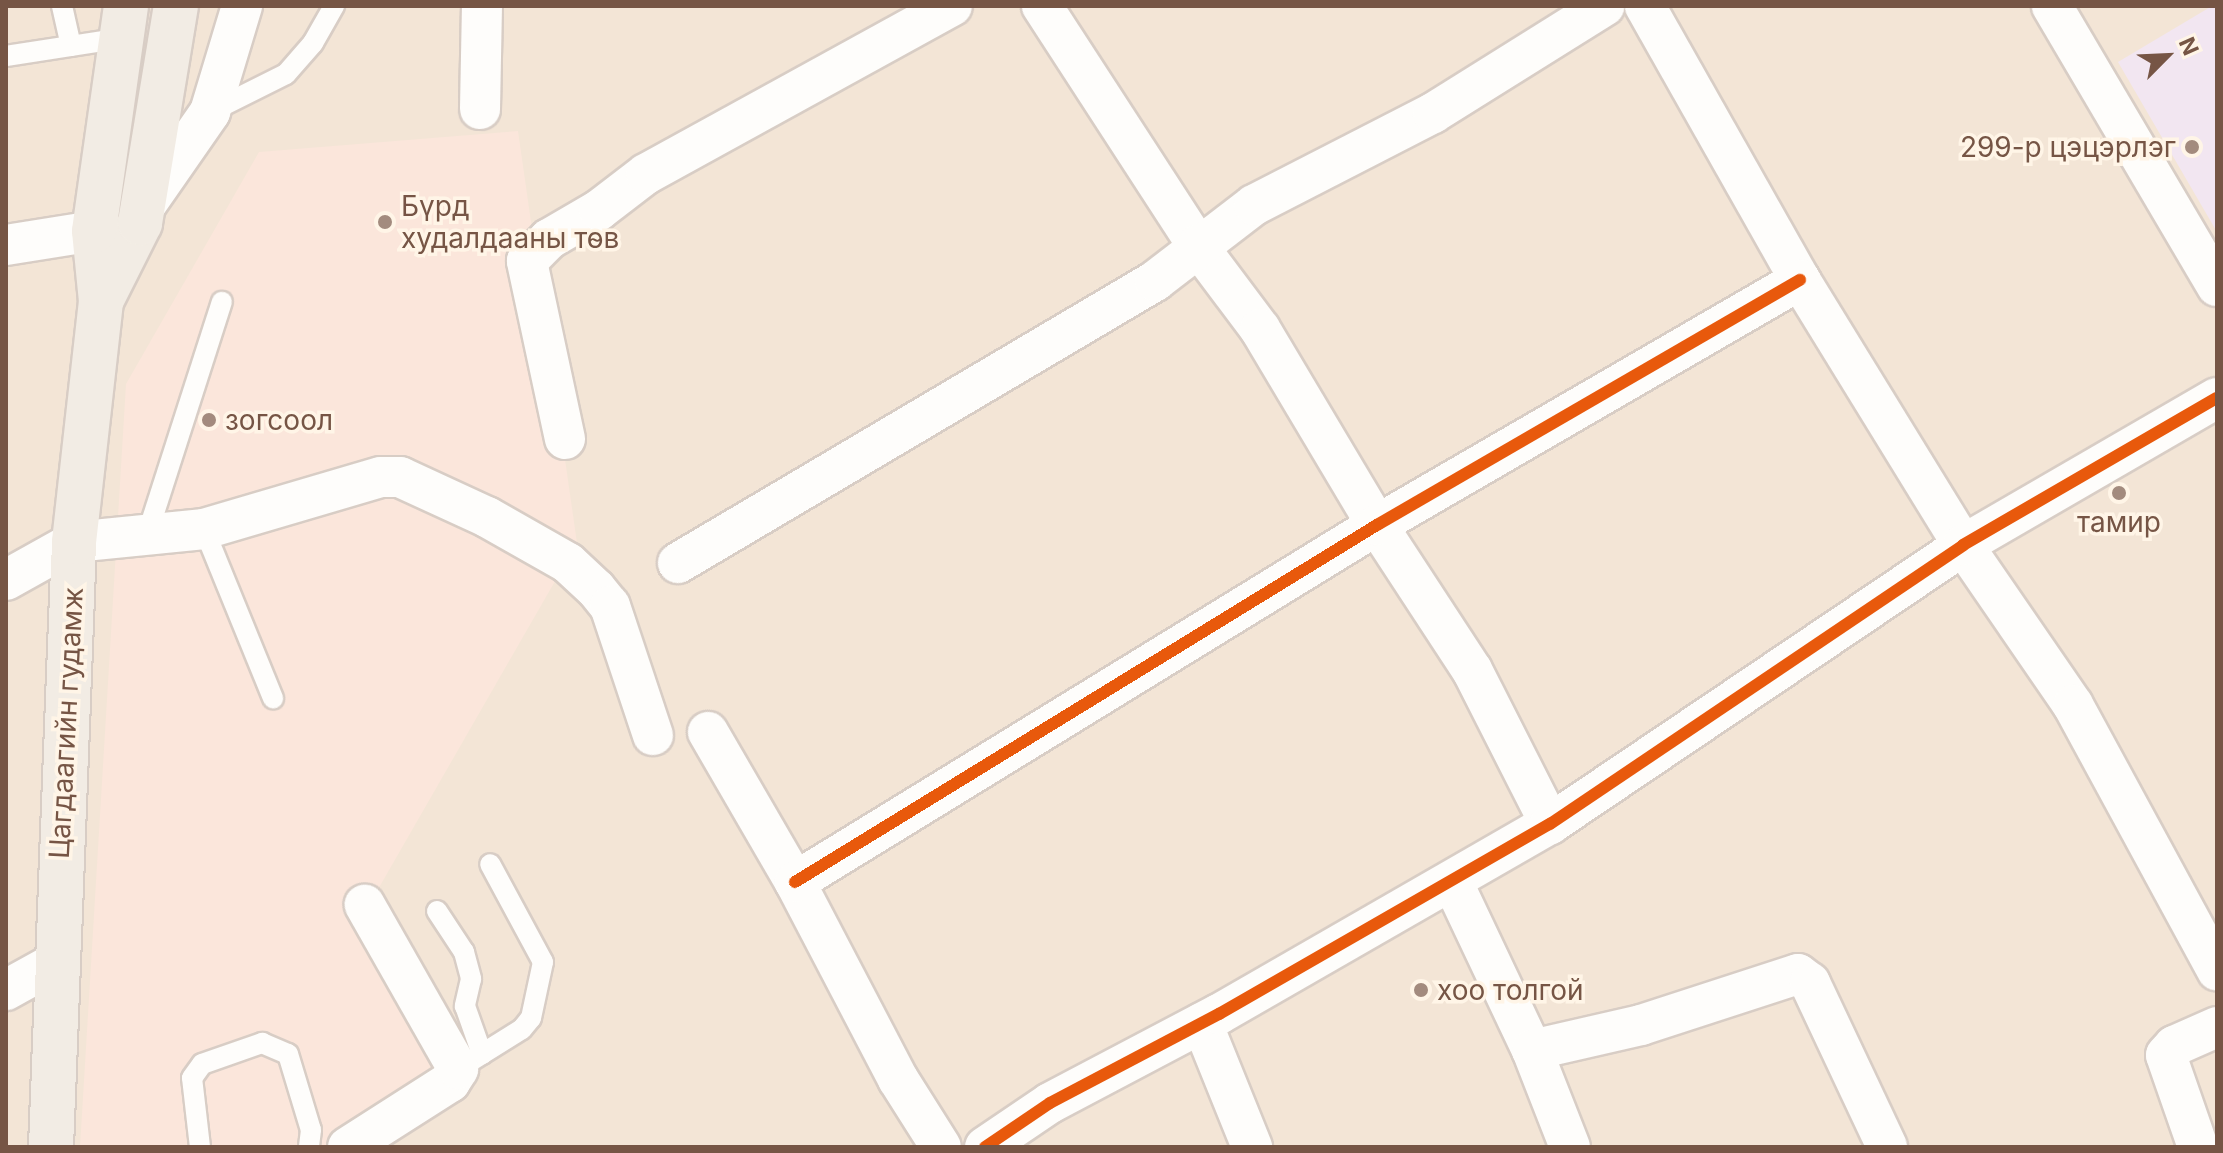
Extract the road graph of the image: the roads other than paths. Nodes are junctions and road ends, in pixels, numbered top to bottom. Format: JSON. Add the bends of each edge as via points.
{"nodes":[{"id":1,"x":62,"y":6,"type":"edge"},
{"id":2,"x":176,"y":6,"type":"edge"},
{"id":3,"x":242,"y":6,"type":"edge"},
{"id":4,"x":334,"y":6,"type":"edge"},
{"id":5,"x":482,"y":6,"type":"edge"},
{"id":6,"x":1042,"y":6,"type":"edge"},
{"id":7,"x":1604,"y":6,"type":"edge"},
{"id":8,"x":1645,"y":6,"type":"edge"},
{"id":9,"x":2052,"y":6,"type":"edge"},
{"id":10,"x":948,"y":7,"type":"edge"},
{"id":11,"x":124,"y":22,"type":"edge"},
{"id":12,"x":71,"y":46,"type":"junction"},
{"id":13,"x":6,"y":56,"type":"edge"},
{"id":14,"x":480,"y":109,"type":"dead end"},
{"id":15,"x":210,"y":112,"type":"junction"},
{"id":16,"x":142,"y":210,"type":"junction"},
{"id":17,"x":94,"y":231,"type":"junction"},
{"id":18,"x":6,"y":245,"type":"edge"},
{"id":19,"x":1197,"y":245,"type":"junction"},
{"id":20,"x":1800,"y":280,"type":"junction"},
{"id":21,"x":2217,"y":286,"type":"edge"},
{"id":22,"x":101,"y":301,"type":"junction"},
{"id":23,"x":222,"y":302,"type":"dead end"},
{"id":24,"x":2217,"y":398,"type":"edge"},
{"id":25,"x":565,"y":439,"type":"dead end"},
{"id":26,"x":1377,"y":525,"type":"junction"},
{"id":27,"x":204,"y":529,"type":"junction"},
{"id":28,"x":147,"y":535,"type":"junction"},
{"id":29,"x":74,"y":542,"type":"junction"},
{"id":30,"x":1963,"y":545,"type":"junction"},
{"id":31,"x":678,"y":563,"type":"dead end"},
{"id":32,"x":6,"y":580,"type":"edge"},
{"id":33,"x":273,"y":698,"type":"dead end"},
{"id":34,"x":708,"y":732,"type":"dead end"},
{"id":35,"x":653,"y":735,"type":"dead end"},
{"id":36,"x":1550,"y":824,"type":"junction"},
{"id":37,"x":490,"y":864,"type":"dead end"},
{"id":38,"x":1452,"y":881,"type":"junction"},
{"id":39,"x":795,"y":882,"type":"junction"},
{"id":40,"x":365,"y":905,"type":"dead end"},
{"id":41,"x":437,"y":911,"type":"dead end"},
{"id":42,"x":55,"y":963,"type":"junction"},
{"id":43,"x":2217,"y":970,"type":"edge"},
{"id":44,"x":6,"y":990,"type":"edge"},
{"id":45,"x":1202,"y":1023,"type":"junction"},
{"id":46,"x":2217,"y":1027,"type":"edge"},
{"id":47,"x":1532,"y":1050,"type":"junction"},
{"id":48,"x":470,"y":1061,"type":"junction"},
{"id":49,"x":51,"y":1147,"type":"edge"},
{"id":50,"x":200,"y":1147,"type":"edge"},
{"id":51,"x":309,"y":1147,"type":"edge"},
{"id":52,"x":348,"y":1147,"type":"edge"},
{"id":53,"x":941,"y":1147,"type":"edge"},
{"id":54,"x":985,"y":1147,"type":"edge"},
{"id":55,"x":1252,"y":1147,"type":"edge"},
{"id":56,"x":1570,"y":1147,"type":"edge"},
{"id":57,"x":1887,"y":1147,"type":"edge"},
{"id":58,"x":2198,"y":1147,"type":"edge"}],
"edges":[{"from":1,"to":12,"type":"lane"},
{"from":2,"to":16,"type":"main road","name":"Цагдаагийн гудамж"},
{"from":3,"to":15,"type":"street"},
{"from":4,"to":15,"type":"lane","via":[[313,43],[286,74]]},
{"from":5,"to":14,"type":"street"},
{"from":6,"to":19,"type":"street"},
{"from":7,"to":19,"type":"street","via":[[1433,113],[1279,191]]},
{"from":8,"to":20,"type":"street"},
{"from":9,"to":21,"type":"street"},
{"from":10,"to":25,"type":"street","via":[[646,174],[549,239],[527,261]]},
{"from":11,"to":12,"type":"lane"},
{"from":11,"to":17,"type":"main road","name":"Цагдаагийн гудамж"},
{"from":12,"to":13,"type":"lane"},
{"from":15,"to":16,"type":"street"},
{"from":16,"to":22,"type":"main road","name":"Цагдаагийн гудамж"},
{"from":17,"to":18,"type":"street"},
{"from":17,"to":22,"type":"main road","name":"Цагдаагийн гудамж"},
{"from":19,"to":26,"type":"street","via":[[1260,329]]},
{"from":19,"to":31,"type":"street","via":[[1155,281]]},
{"from":20,"to":26,"type":"street"},
{"from":20,"to":30,"type":"street"},
{"from":22,"to":29,"type":"main road","name":"Цагдаагийн гудамж"},
{"from":23,"to":28,"type":"lane"},
{"from":24,"to":30,"type":"street"},
{"from":26,"to":36,"type":"street","via":[[1472,670]]},
{"from":26,"to":39,"type":"street"},
{"from":27,"to":28,"type":"street"},
{"from":27,"to":33,"type":"lane"},
{"from":27,"to":35,"type":"street","via":[[381,477],[400,477],[439,494],[568,563],[596,589],[610,606]]},
{"from":28,"to":29,"type":"street"},
{"from":29,"to":32,"type":"street"},
{"from":29,"to":42,"type":"main road","name":"Цагдаагийн гудамж"},
{"from":30,"to":36,"type":"street"},
{"from":30,"to":43,"type":"street","via":[[2073,705]]},
{"from":34,"to":39,"type":"street"},
{"from":36,"to":38,"type":"street"},
{"from":37,"to":48,"type":"lane","via":[[543,962],[531,1018]]},
{"from":38,"to":45,"type":"street"},
{"from":38,"to":47,"type":"street"},
{"from":39,"to":53,"type":"street","via":[[898,1079]]},
{"from":40,"to":48,"type":"street"},
{"from":41,"to":48,"type":"lane","via":[[464,952],[471,979],[465,1006]]},
{"from":42,"to":44,"type":"street"},
{"from":42,"to":49,"type":"main road","name":"Цагдаагийн гудамж"},
{"from":45,"to":54,"type":"street","via":[[1050,1103]]},
{"from":45,"to":55,"type":"street"},
{"from":46,"to":58,"type":"street","via":[[2174,1046],[2166,1055]]},
{"from":47,"to":56,"type":"street"},
{"from":47,"to":57,"type":"street","via":[[1641,1025],[1798,974],[1810,983]]},
{"from":48,"to":52,"type":"street","via":[[450,1082]]},
{"from":50,"to":51,"type":"lane","via":[[192,1078],[202,1064],[262,1043],[288,1054],[311,1130]]}]}
